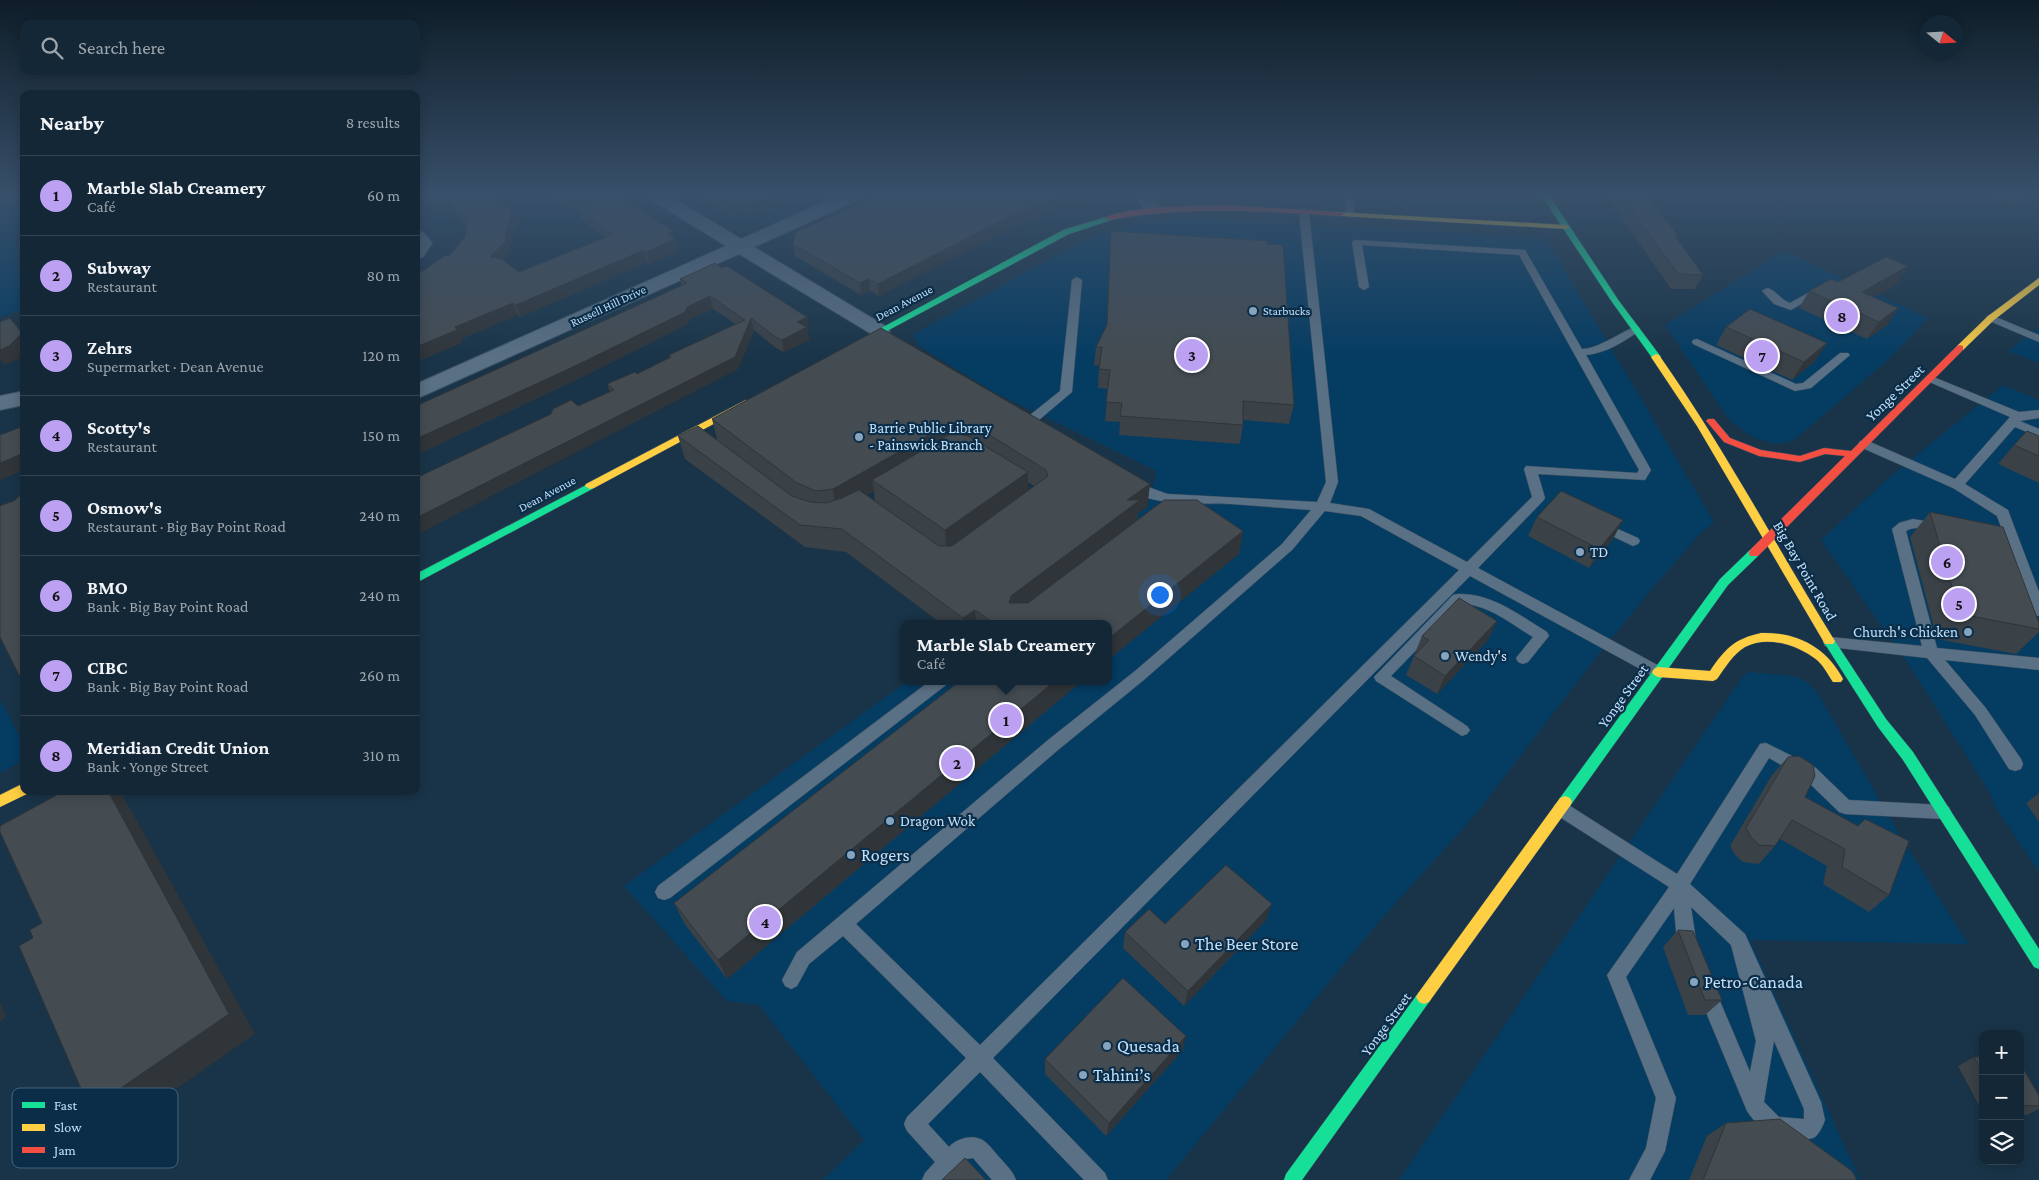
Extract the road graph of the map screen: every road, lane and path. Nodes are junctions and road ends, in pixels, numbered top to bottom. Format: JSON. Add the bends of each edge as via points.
{"nodes":[{"id":1,"x":731,"y":250,"type":"edge"},
{"id":2,"x":747,"y":250,"type":"edge"},
{"id":3,"x":1032,"y":250,"type":"edge"},
{"id":4,"x":1308,"y":250,"type":"edge"},
{"id":5,"x":1357,"y":250,"type":"edge"},
{"id":6,"x":1490,"y":250,"type":"edge"},
{"id":7,"x":1582,"y":250,"type":"edge"},
{"id":8,"x":1078,"y":280,"type":"dead end"},
{"id":9,"x":2039,"y":281,"type":"edge"},
{"id":10,"x":1828,"y":285,"type":"edge"},
{"id":11,"x":1364,"y":287,"type":"dead end"},
{"id":12,"x":1767,"y":291,"type":"dead end"},
{"id":13,"x":1991,"y":318,"type":"junction"},
{"id":14,"x":1635,"y":328,"type":"junction"},
{"id":15,"x":880,"y":331,"type":"junction"},
{"id":16,"x":2039,"y":339,"type":"edge"},
{"id":17,"x":897,"y":342,"type":"edge"},
{"id":18,"x":1697,"y":342,"type":"dead end"},
{"id":19,"x":1578,"y":352,"type":"junction"},
{"id":20,"x":837,"y":354,"type":"edge"},
{"id":21,"x":1844,"y":355,"type":"dead end"},
{"id":22,"x":1931,"y":379,"type":"junction"},
{"id":23,"x":420,"y":390,"type":"edge"},
{"id":24,"x":1681,"y":392,"type":"junction"},
{"id":25,"x":20,"y":399,"type":"edge"},
{"id":26,"x":752,"y":400,"type":"edge"},
{"id":27,"x":0,"y":403,"type":"edge"},
{"id":28,"x":2038,"y":414,"type":"edge"},
{"id":29,"x":2016,"y":419,"type":"junction"},
{"id":30,"x":1029,"y":422,"type":"edge"},
{"id":31,"x":693,"y":431,"type":"junction"},
{"id":32,"x":2039,"y":433,"type":"edge"},
{"id":33,"x":704,"y":440,"type":"edge"},
{"id":34,"x":1864,"y":444,"type":"junction"},
{"id":35,"x":1853,"y":454,"type":"junction"},
{"id":36,"x":1121,"y":479,"type":"edge"},
{"id":37,"x":1957,"y":485,"type":"junction"},
{"id":38,"x":1322,"y":506,"type":"junction"},
{"id":39,"x":1592,"y":521,"type":"edge"},
{"id":40,"x":1948,"y":528,"type":"edge"},
{"id":41,"x":1976,"y":534,"type":"edge"},
{"id":42,"x":1769,"y":538,"type":"junction"},
{"id":43,"x":1633,"y":542,"type":"dead end"},
{"id":44,"x":2014,"y":542,"type":"junction"},
{"id":45,"x":1467,"y":569,"type":"junction"},
{"id":46,"x":420,"y":577,"type":"edge"},
{"id":47,"x":2039,"y":611,"type":"edge"},
{"id":48,"x":1830,"y":642,"type":"junction"},
{"id":49,"x":1931,"y":653,"type":"junction"},
{"id":50,"x":1523,"y":658,"type":"dead end"},
{"id":51,"x":2039,"y":664,"type":"edge"},
{"id":52,"x":1658,"y":672,"type":"junction"},
{"id":53,"x":936,"y":685,"type":"edge"},
{"id":54,"x":1882,"y":723,"type":"junction"},
{"id":55,"x":1462,"y":730,"type":"dead end"},
{"id":56,"x":2015,"y":764,"type":"dead end"},
{"id":57,"x":20,"y":791,"type":"edge"},
{"id":58,"x":0,"y":801,"type":"edge"},
{"id":59,"x":1561,"y":809,"type":"junction"},
{"id":60,"x":1944,"y":812,"type":"junction"},
{"id":61,"x":1680,"y":885,"type":"junction"},
{"id":62,"x":664,"y":892,"type":"dead end"},
{"id":63,"x":843,"y":924,"type":"junction"},
{"id":64,"x":1739,"y":940,"type":"junction"},
{"id":65,"x":1693,"y":959,"type":"edge"},
{"id":66,"x":2039,"y":962,"type":"edge"},
{"id":67,"x":1700,"y":977,"type":"edge"},
{"id":68,"x":791,"y":980,"type":"dead end"},
{"id":69,"x":981,"y":1059,"type":"junction"},
{"id":70,"x":1754,"y":1104,"type":"junction"},
{"id":71,"x":948,"y":1162,"type":"junction"},
{"id":72,"x":932,"y":1180,"type":"edge"},
{"id":73,"x":1006,"y":1180,"type":"edge"},
{"id":74,"x":1098,"y":1180,"type":"edge"},
{"id":75,"x":1292,"y":1180,"type":"edge"},
{"id":76,"x":1640,"y":1180,"type":"edge"}],
"edges":[{"from":1,"to":23,"type":"street","name":"Russell Hill Drive"},
{"from":2,"to":15,"type":"street"},
{"from":3,"to":15,"type":"main road","name":"Dean Avenue"},
{"from":4,"to":38,"type":"lane","via":[[1332,482]]},
{"from":5,"to":11,"type":"lane"},
{"from":6,"to":19,"type":"lane","via":[[1522,252]]},
{"from":7,"to":14,"type":"main road","name":"Big Bay Point Road"},
{"from":8,"to":30,"type":"lane","via":[[1066,392]]},
{"from":9,"to":13,"type":"main road","name":"Yonge Street"},
{"from":10,"to":12,"type":"lane","via":[[1791,307],[1778,302]]},
{"from":13,"to":16,"type":"lane"},
{"from":13,"to":22,"type":"main road","name":"Yonge Street"},
{"from":14,"to":19,"type":"lane","via":[[1602,350]]},
{"from":14,"to":24,"type":"main road","name":"Big Bay Point Road"},
{"from":15,"to":17,"type":"lane"},
{"from":15,"to":20,"type":"main road","name":"Dean Avenue"},
{"from":18,"to":21,"type":"lane","via":[[1795,388],[1807,386]]},
{"from":19,"to":45,"type":"lane","via":[[1645,470],[1641,477],[1530,469],[1545,499]]},
{"from":22,"to":29,"type":"lane"},
{"from":22,"to":34,"type":"main road","name":"Yonge Street"},
{"from":24,"to":35,"type":"main road","via":[[1703,408],[1718,431],[1737,446],[1800,459],[1824,451]]},
{"from":24,"to":42,"type":"main road","name":"Big Bay Point Road"},
{"from":25,"to":27,"type":"street"},
{"from":26,"to":31,"type":"main road","name":"Dean Avenue"},
{"from":28,"to":29,"type":"lane"},
{"from":29,"to":32,"type":"lane"},
{"from":29,"to":37,"type":"lane"},
{"from":31,"to":33,"type":"lane"},
{"from":31,"to":46,"type":"main road","name":"Dean Avenue"},
{"from":34,"to":35,"type":"main road","name":"Yonge Street"},
{"from":34,"to":37,"type":"lane"},
{"from":35,"to":42,"type":"main road","name":"Yonge Street"},
{"from":36,"to":38,"type":"lane","via":[[1167,505],[1203,499]]},
{"from":37,"to":44,"type":"lane","via":[[2003,513]]},
{"from":38,"to":45,"type":"lane","via":[[1364,512]]},
{"from":38,"to":63,"type":"lane","via":[[1286,547],[1159,658]]},
{"from":39,"to":43,"type":"lane"},
{"from":40,"to":49,"type":"lane","via":[[1906,523],[1899,529]]},
{"from":41,"to":44,"type":"lane"},
{"from":42,"to":48,"type":"main road","name":"Big Bay Point Road"},
{"from":42,"to":52,"type":"main road","name":"Yonge Street","via":[[1724,582]]},
{"from":44,"to":47,"type":"lane"},
{"from":45,"to":52,"type":"lane"},
{"from":45,"to":69,"type":"lane"},
{"from":48,"to":49,"type":"lane"},
{"from":48,"to":54,"type":"main road","name":"Big Bay Point Road"},
{"from":49,"to":51,"type":"lane"},
{"from":49,"to":56,"type":"lane","via":[[1980,711]]},
{"from":50,"to":55,"type":"lane","via":[[1542,636],[1481,600],[1458,599],[1381,677]]},
{"from":52,"to":54,"type":"main road","via":[[1713,676],[1741,644],[1760,637],[1773,638],[1815,653],[1847,692]]},
{"from":52,"to":59,"type":"main road","name":"Yonge Street"},
{"from":53,"to":62,"type":"lane"},
{"from":54,"to":60,"type":"main road","name":"Big Bay Point Road"},
{"from":57,"to":58,"type":"main road"},
{"from":59,"to":61,"type":"lane"},
{"from":59,"to":75,"type":"main road","name":"Yonge Street"},
{"from":60,"to":61,"type":"lane","via":[[1845,807],[1810,773],[1766,749]]},
{"from":60,"to":66,"type":"main road","name":"Big Bay Point Road"},
{"from":61,"to":64,"type":"lane"},
{"from":61,"to":65,"type":"lane","via":[[1686,942]]},
{"from":61,"to":76,"type":"lane","via":[[1616,975],[1666,1098],[1655,1151]]},
{"from":63,"to":68,"type":"lane","via":[[803,958]]},
{"from":63,"to":69,"type":"lane"},
{"from":64,"to":70,"type":"lane","via":[[1765,1041]]},
{"from":64,"to":70,"type":"lane","via":[[1814,1109],[1815,1120],[1809,1128],[1778,1129],[1761,1116]]},
{"from":67,"to":70,"type":"lane"},
{"from":69,"to":71,"type":"lane","via":[[914,1124]]},
{"from":69,"to":74,"type":"lane"},
{"from":71,"to":72,"type":"lane"},
{"from":71,"to":73,"type":"lane","via":[[961,1149],[977,1148]]}]}
